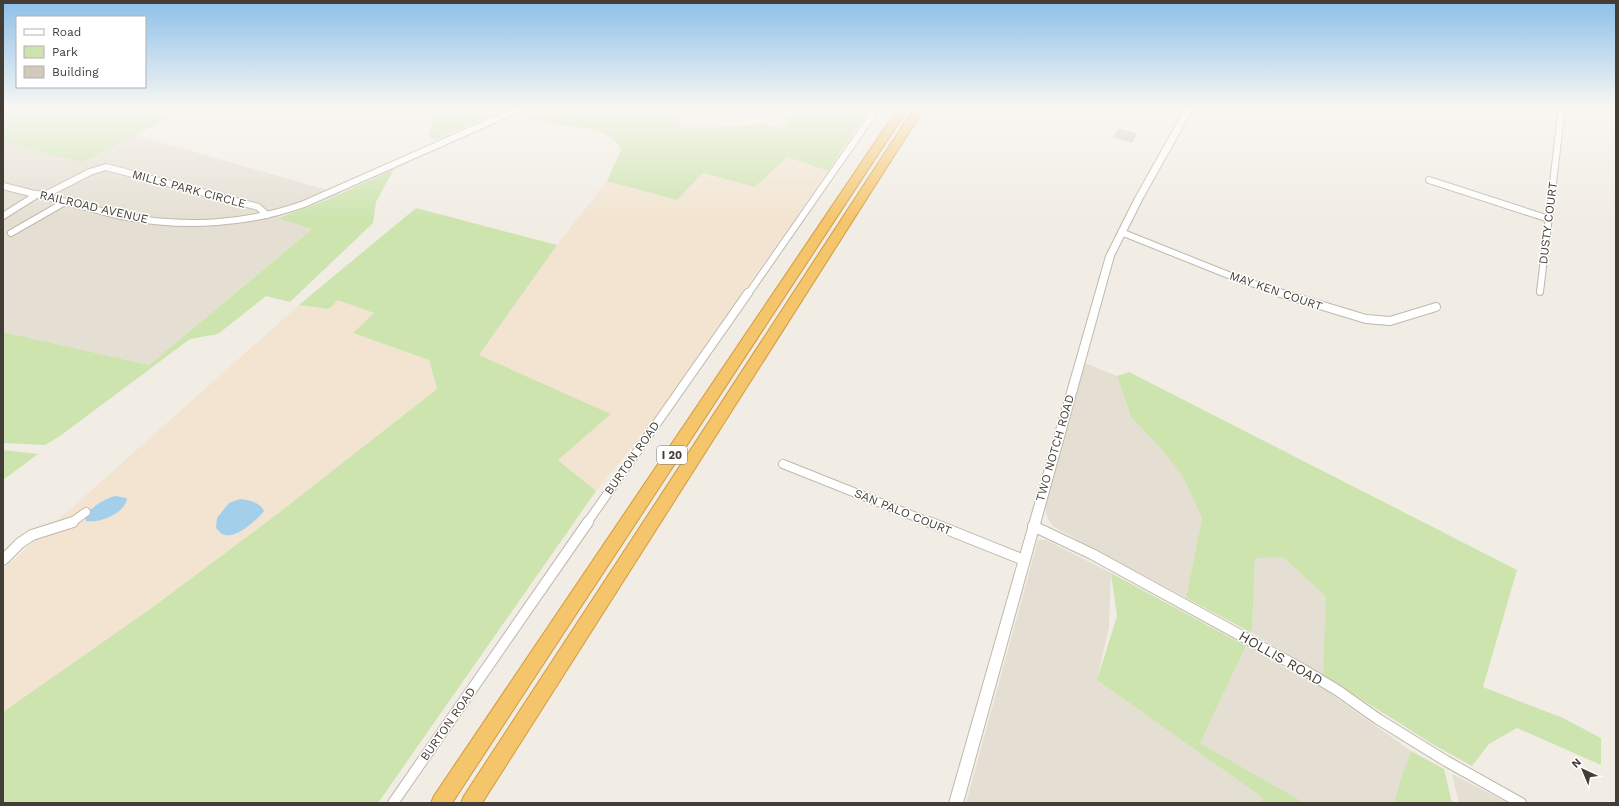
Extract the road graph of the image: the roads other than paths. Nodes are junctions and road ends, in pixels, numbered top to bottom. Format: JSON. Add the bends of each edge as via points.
{"nodes":[{"id":1,"x":438,"y":145,"type":"edge"},
{"id":2,"x":846,"y":145,"type":"edge"},
{"id":3,"x":879,"y":145,"type":"edge"},
{"id":4,"x":896,"y":145,"type":"edge"},
{"id":5,"x":1169,"y":145,"type":"edge"},
{"id":6,"x":1558,"y":145,"type":"edge"},
{"id":7,"x":1429,"y":180,"type":"dead end"},
{"id":8,"x":3,"y":186,"type":"edge"},
{"id":9,"x":40,"y":195,"type":"junction"},
{"id":10,"x":65,"y":202,"type":"junction"},
{"id":11,"x":267,"y":215,"type":"junction"},
{"id":12,"x":3,"y":216,"type":"edge"},
{"id":13,"x":1549,"y":219,"type":"junction"},
{"id":14,"x":1121,"y":232,"type":"junction"},
{"id":15,"x":11,"y":233,"type":"dead end"},
{"id":16,"x":1540,"y":292,"type":"dead end"},
{"id":17,"x":1436,"y":307,"type":"dead end"},
{"id":18,"x":783,"y":464,"type":"dead end"},
{"id":19,"x":86,"y":512,"type":"dead end"},
{"id":20,"x":1033,"y":526,"type":"junction"},
{"id":21,"x":3,"y":560,"type":"edge"},
{"id":22,"x":1024,"y":560,"type":"junction"},
{"id":23,"x":393,"y":803,"type":"edge"},
{"id":24,"x":441,"y":803,"type":"edge"},
{"id":25,"x":471,"y":803,"type":"edge"},
{"id":26,"x":956,"y":803,"type":"edge"},
{"id":27,"x":1521,"y":803,"type":"edge"}],
"edges":[{"from":1,"to":11,"type":"street","name":"RAILROAD AVENUE","via":[[304,204]]},
{"from":2,"to":23,"type":"street","name":"BURTON ROAD"},
{"from":3,"to":24,"type":"highway","number":"I 20"},
{"from":4,"to":25,"type":"highway","number":"I 20"},
{"from":5,"to":14,"type":"street","name":"TWO NOTCH ROAD"},
{"from":6,"to":13,"type":"street","name":"DUSTY COURT"},
{"from":7,"to":13,"type":"street"},
{"from":8,"to":9,"type":"street","name":"RAILROAD AVENUE"},
{"from":9,"to":10,"type":"street","name":"RAILROAD AVENUE"},
{"from":9,"to":11,"type":"street","name":"MILLS PARK CIRCLE","via":[[106,167],[258,207]]},
{"from":9,"to":12,"type":"street","name":"MILLS PARK CIRCLE"},
{"from":10,"to":11,"type":"street","name":"RAILROAD AVENUE","via":[[126,217],[162,222],[249,219]]},
{"from":10,"to":15,"type":"street"},
{"from":13,"to":16,"type":"street","name":"DUSTY COURT"},
{"from":14,"to":17,"type":"street","name":"MAY KEN COURT","via":[[1231,276],[1366,319],[1390,321]]},
{"from":14,"to":20,"type":"street","name":"TWO NOTCH ROAD","via":[[1101,284]]},
{"from":18,"to":22,"type":"street","name":"SAN PALO COURT"},
{"from":19,"to":21,"type":"street","via":[[69,524],[32,535]]},
{"from":20,"to":22,"type":"street","name":"TWO NOTCH ROAD"},
{"from":20,"to":27,"type":"street","name":"HOLLIS ROAD","via":[[1092,554],[1302,669],[1446,761]]},
{"from":22,"to":26,"type":"street","name":"TWO NOTCH ROAD"}]}
